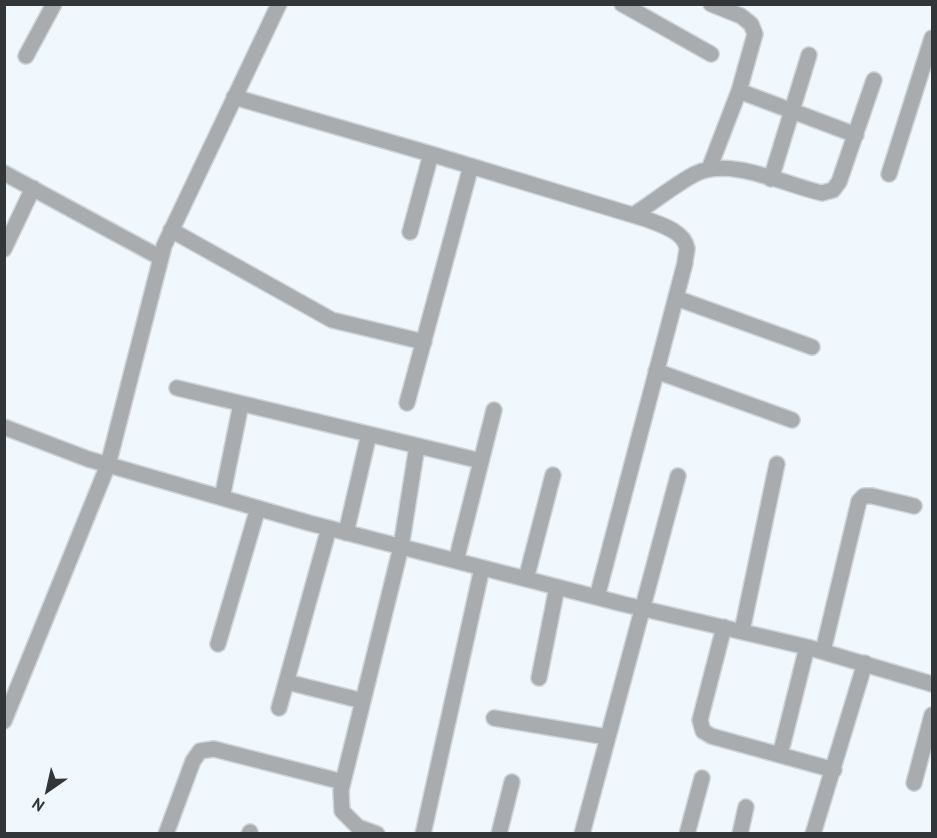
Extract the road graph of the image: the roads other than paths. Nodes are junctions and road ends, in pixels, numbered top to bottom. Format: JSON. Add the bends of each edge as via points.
{"nodes":[{"id":1,"x":54,"y":4,"type":"edge"},
{"id":2,"x":279,"y":4,"type":"edge"},
{"id":3,"x":622,"y":4,"type":"edge"},
{"id":4,"x":711,"y":4,"type":"edge"},
{"id":5,"x":933,"y":38,"type":"edge"},
{"id":6,"x":711,"y":54,"type":"dead end"},
{"id":7,"x":26,"y":56,"type":"dead end"},
{"id":8,"x":809,"y":56,"type":"dead end"},
{"id":9,"x":874,"y":80,"type":"dead end"},
{"id":10,"x":739,"y":91,"type":"junction"},
{"id":11,"x":234,"y":97,"type":"junction"},
{"id":12,"x":792,"y":111,"type":"junction"},
{"id":13,"x":856,"y":135,"type":"junction"},
{"id":14,"x":431,"y":154,"type":"junction"},
{"id":15,"x":471,"y":166,"type":"junction"},
{"id":16,"x":709,"y":169,"type":"junction"},
{"id":17,"x":4,"y":172,"type":"edge"},
{"id":18,"x":889,"y":174,"type":"dead end"},
{"id":19,"x":771,"y":179,"type":"junction"},
{"id":20,"x":33,"y":188,"type":"junction"},
{"id":21,"x":633,"y":215,"type":"junction"},
{"id":22,"x":171,"y":230,"type":"junction"},
{"id":23,"x":410,"y":232,"type":"dead end"},
{"id":24,"x":4,"y":249,"type":"edge"},
{"id":25,"x":161,"y":258,"type":"junction"},
{"id":26,"x":675,"y":298,"type":"junction"},
{"id":27,"x":424,"y":342,"type":"junction"},
{"id":28,"x":812,"y":347,"type":"dead end"},
{"id":29,"x":656,"y":371,"type":"junction"},
{"id":30,"x":177,"y":388,"type":"dead end"},
{"id":31,"x":407,"y":403,"type":"dead end"},
{"id":32,"x":242,"y":404,"type":"junction"},
{"id":33,"x":494,"y":410,"type":"dead end"},
{"id":34,"x":792,"y":420,"type":"dead end"},
{"id":35,"x":4,"y":427,"type":"edge"},
{"id":36,"x":369,"y":434,"type":"junction"},
{"id":37,"x":417,"y":446,"type":"junction"},
{"id":38,"x":482,"y":461,"type":"junction"},
{"id":39,"x":777,"y":464,"type":"dead end"},
{"id":40,"x":108,"y":465,"type":"junction"},
{"id":41,"x":553,"y":475,"type":"dead end"},
{"id":42,"x":678,"y":476,"type":"dead end"},
{"id":43,"x":222,"y":498,"type":"junction"},
{"id":44,"x":914,"y":506,"type":"dead end"},
{"id":45,"x":258,"y":508,"type":"junction"},
{"id":46,"x":329,"y":528,"type":"junction"},
{"id":47,"x":346,"y":533,"type":"junction"},
{"id":48,"x":401,"y":547,"type":"junction"},
{"id":49,"x":456,"y":561,"type":"junction"},
{"id":50,"x":482,"y":568,"type":"junction"},
{"id":51,"x":526,"y":579,"type":"junction"},
{"id":52,"x":557,"y":587,"type":"junction"},
{"id":53,"x":597,"y":597,"type":"junction"},
{"id":54,"x":642,"y":607,"type":"junction"},
{"id":55,"x":724,"y":627,"type":"junction"},
{"id":56,"x":742,"y":631,"type":"junction"},
{"id":57,"x":218,"y":644,"type":"dead end"},
{"id":58,"x":807,"y":647,"type":"junction"},
{"id":59,"x":823,"y":651,"type":"junction"},
{"id":60,"x":865,"y":663,"type":"junction"},
{"id":61,"x":539,"y":678,"type":"dead end"},
{"id":62,"x":287,"y":682,"type":"junction"},
{"id":63,"x":933,"y":684,"type":"edge"},
{"id":64,"x":363,"y":701,"type":"junction"},
{"id":65,"x":279,"y":708,"type":"dead end"},
{"id":66,"x":933,"y":715,"type":"edge"},
{"id":67,"x":494,"y":718,"type":"dead end"},
{"id":68,"x":4,"y":721,"type":"edge"},
{"id":69,"x":608,"y":737,"type":"junction"},
{"id":70,"x":780,"y":755,"type":"junction"},
{"id":71,"x":834,"y":770,"type":"junction"},
{"id":72,"x":702,"y":778,"type":"dead end"},
{"id":73,"x":343,"y":782,"type":"junction"},
{"id":74,"x":512,"y":782,"type":"dead end"},
{"id":75,"x":914,"y":783,"type":"dead end"},
{"id":76,"x":746,"y":807,"type":"dead end"},
{"id":77,"x":166,"y":834,"type":"edge"},
{"id":78,"x":377,"y":834,"type":"edge"},
{"id":79,"x":423,"y":834,"type":"edge"},
{"id":80,"x":499,"y":834,"type":"edge"},
{"id":81,"x":582,"y":834,"type":"edge"},
{"id":82,"x":687,"y":834,"type":"edge"},
{"id":83,"x":740,"y":834,"type":"edge"},
{"id":84,"x":813,"y":834,"type":"edge"}],
"edges":[{"from":1,"to":7,"type":"street"},
{"from":2,"to":11,"type":"street"},
{"from":3,"to":6,"type":"street"},
{"from":4,"to":10,"type":"street","via":[[741,16],[755,34]]},
{"from":5,"to":18,"type":"street"},
{"from":8,"to":12,"type":"street"},
{"from":9,"to":13,"type":"street"},
{"from":10,"to":12,"type":"street"},
{"from":10,"to":16,"type":"street"},
{"from":11,"to":14,"type":"street"},
{"from":11,"to":22,"type":"street"},
{"from":12,"to":13,"type":"street"},
{"from":12,"to":19,"type":"street"},
{"from":13,"to":19,"type":"street","via":[[833,190],[822,193]]},
{"from":14,"to":15,"type":"street"},
{"from":14,"to":23,"type":"street"},
{"from":15,"to":21,"type":"street"},
{"from":15,"to":27,"type":"street"},
{"from":16,"to":19,"type":"street","via":[[733,167]]},
{"from":16,"to":21,"type":"street"},
{"from":17,"to":20,"type":"street"},
{"from":20,"to":24,"type":"street"},
{"from":20,"to":25,"type":"street"},
{"from":21,"to":26,"type":"street","via":[[665,226],[681,237],[687,247]]},
{"from":22,"to":25,"type":"street"},
{"from":22,"to":27,"type":"street","via":[[332,320]]},
{"from":25,"to":40,"type":"street"},
{"from":26,"to":28,"type":"street"},
{"from":26,"to":29,"type":"street"},
{"from":27,"to":31,"type":"street"},
{"from":29,"to":34,"type":"street"},
{"from":29,"to":53,"type":"street"},
{"from":30,"to":32,"type":"street"},
{"from":32,"to":36,"type":"street"},
{"from":32,"to":43,"type":"street"},
{"from":33,"to":38,"type":"street"},
{"from":35,"to":40,"type":"street"},
{"from":36,"to":37,"type":"street"},
{"from":36,"to":47,"type":"street"},
{"from":37,"to":38,"type":"street"},
{"from":37,"to":48,"type":"street"},
{"from":38,"to":49,"type":"street"},
{"from":39,"to":56,"type":"street"},
{"from":40,"to":43,"type":"street"},
{"from":40,"to":68,"type":"street"},
{"from":41,"to":51,"type":"street"},
{"from":42,"to":54,"type":"street"},
{"from":43,"to":45,"type":"street"},
{"from":44,"to":59,"type":"street","via":[[872,496],[859,501]]},
{"from":45,"to":46,"type":"street"},
{"from":45,"to":57,"type":"street"},
{"from":46,"to":47,"type":"street"},
{"from":46,"to":62,"type":"street"},
{"from":47,"to":48,"type":"street"},
{"from":48,"to":49,"type":"street"},
{"from":48,"to":64,"type":"street"},
{"from":49,"to":50,"type":"street"},
{"from":50,"to":51,"type":"street"},
{"from":50,"to":79,"type":"street"},
{"from":51,"to":52,"type":"street"},
{"from":52,"to":53,"type":"street"},
{"from":52,"to":61,"type":"street"},
{"from":53,"to":54,"type":"street"},
{"from":54,"to":55,"type":"street"},
{"from":54,"to":69,"type":"street"},
{"from":55,"to":56,"type":"street"},
{"from":55,"to":70,"type":"street","via":[[700,720],[703,731]]},
{"from":56,"to":58,"type":"street"},
{"from":58,"to":59,"type":"street"},
{"from":58,"to":70,"type":"street"},
{"from":59,"to":60,"type":"street"},
{"from":60,"to":63,"type":"street"},
{"from":60,"to":71,"type":"street"},
{"from":62,"to":64,"type":"street"},
{"from":62,"to":65,"type":"street"},
{"from":64,"to":73,"type":"street"},
{"from":66,"to":75,"type":"street"},
{"from":67,"to":69,"type":"street"},
{"from":69,"to":81,"type":"street"},
{"from":70,"to":71,"type":"street"},
{"from":71,"to":84,"type":"street"},
{"from":72,"to":82,"type":"street"},
{"from":73,"to":77,"type":"street","via":[[214,749],[200,751]]},
{"from":73,"to":78,"type":"street","via":[[342,811],[358,827]]},
{"from":74,"to":80,"type":"street"},
{"from":76,"to":83,"type":"street"}]}
